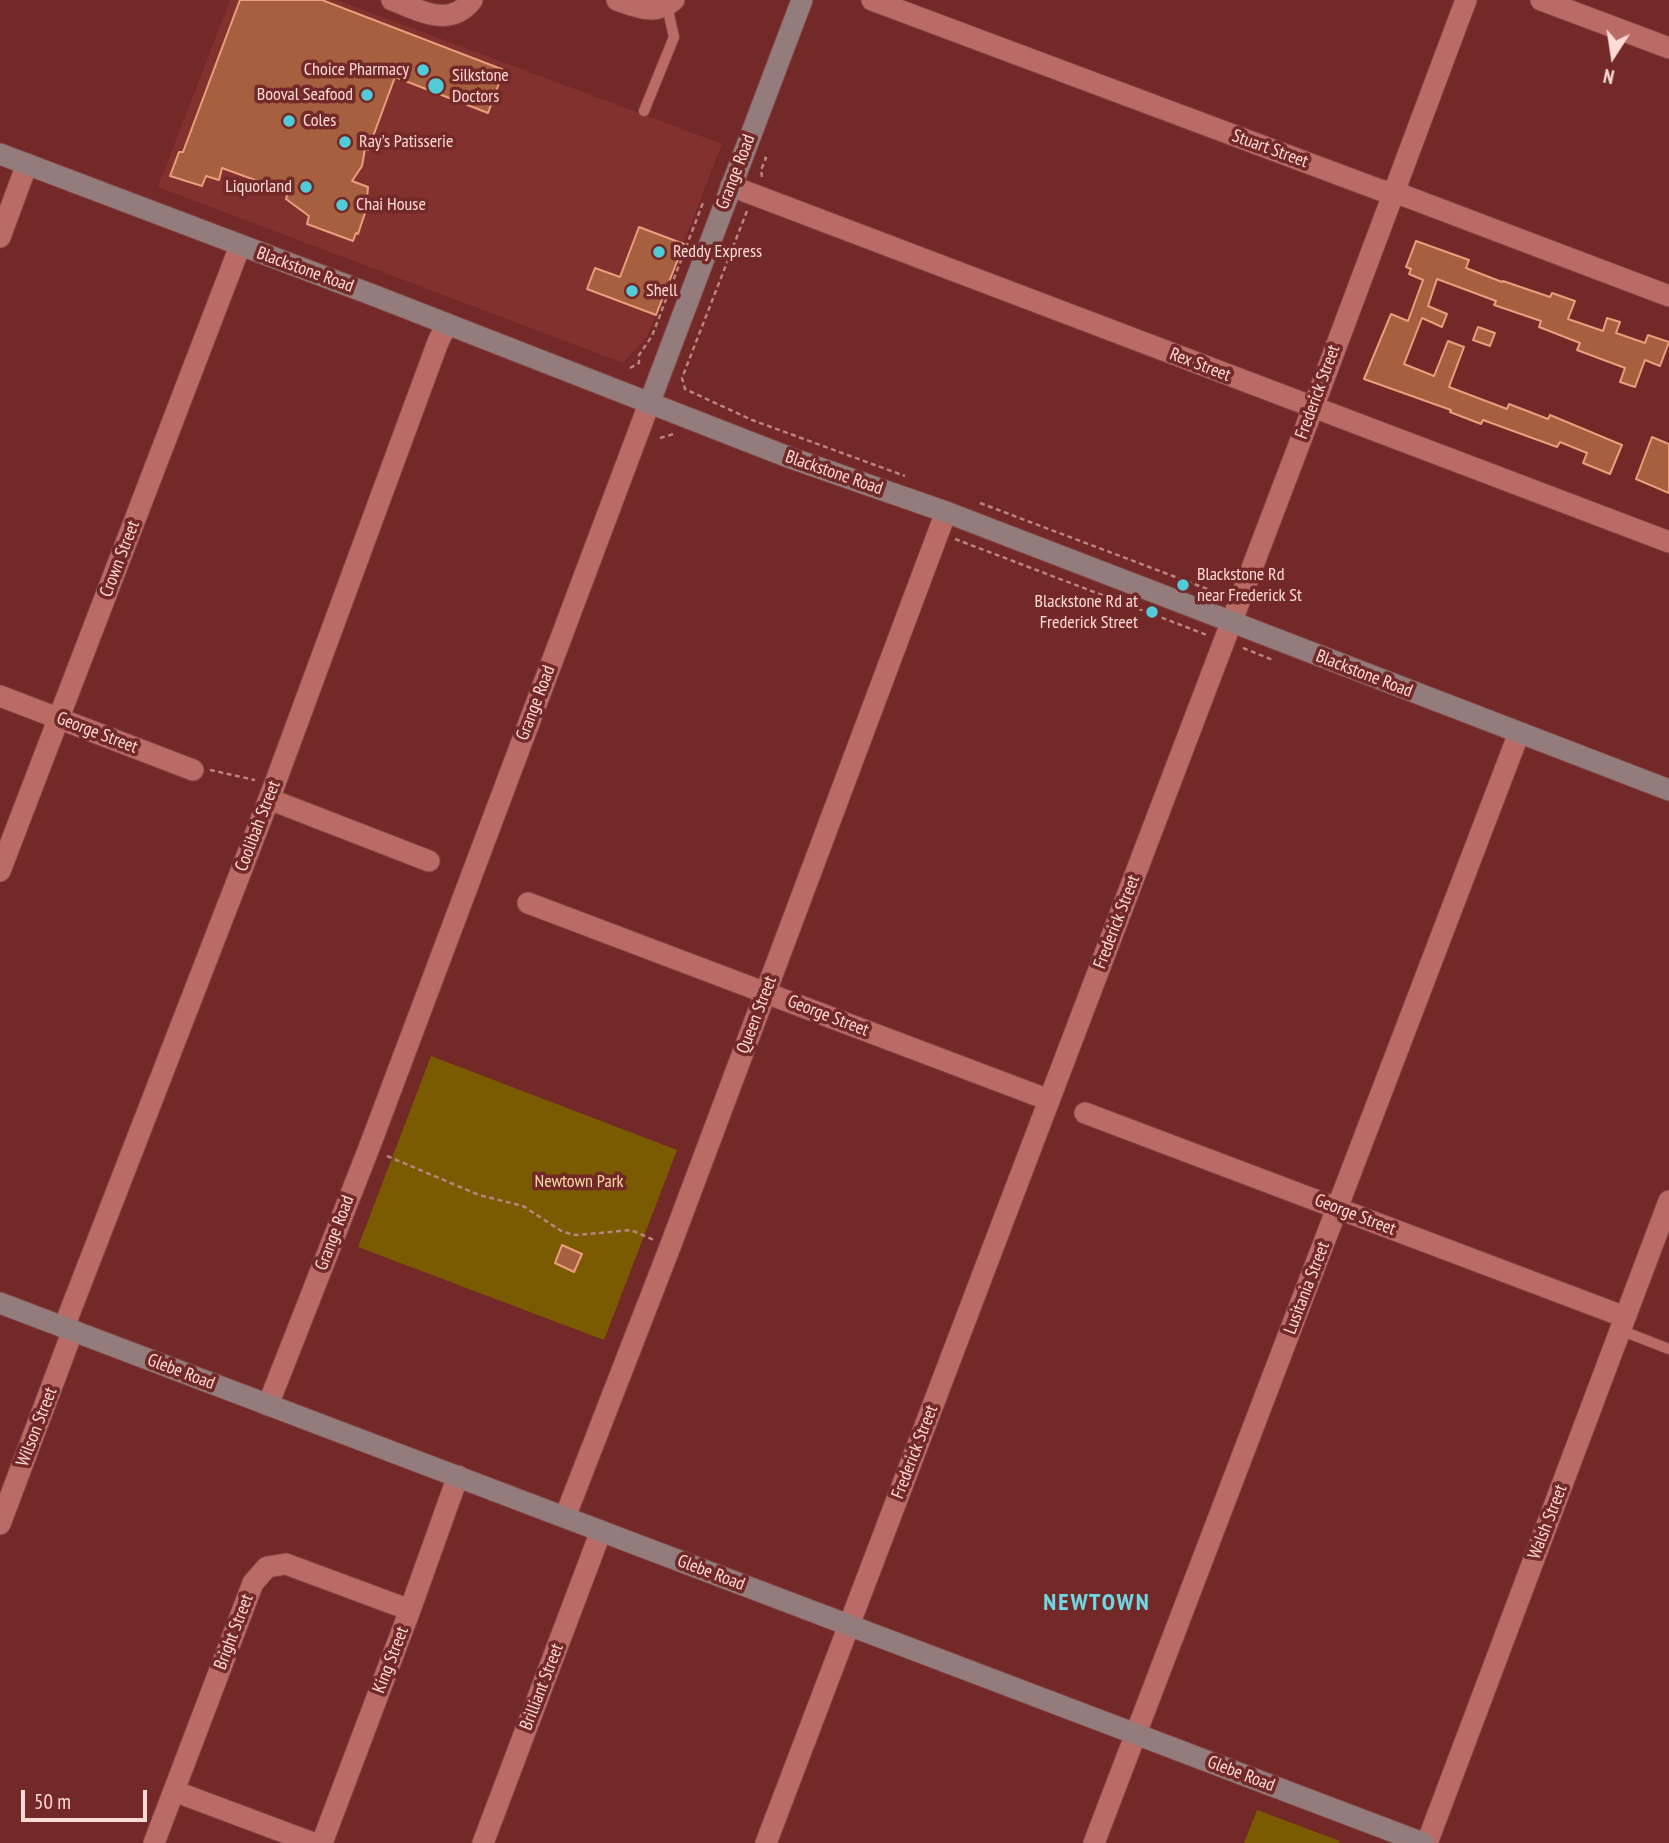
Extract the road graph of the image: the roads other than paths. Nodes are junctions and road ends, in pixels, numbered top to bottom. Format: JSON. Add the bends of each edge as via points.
{"nodes":[{"id":1,"x":392,"y":0,"type":"edge"},
{"id":2,"x":472,"y":0,"type":"edge"},
{"id":3,"x":617,"y":0,"type":"edge"},
{"id":4,"x":802,"y":0,"type":"edge"},
{"id":5,"x":872,"y":0,"type":"edge"},
{"id":6,"x":1466,"y":0,"type":"edge"},
{"id":7,"x":1541,"y":0,"type":"edge"},
{"id":8,"x":670,"y":3,"type":"edge"},
{"id":9,"x":1669,"y":48,"type":"edge"},
{"id":10,"x":644,"y":111,"type":"dead end"},
{"id":11,"x":0,"y":154,"type":"edge"},
{"id":12,"x":27,"y":164,"type":"junction"},
{"id":13,"x":731,"y":186,"type":"junction"},
{"id":14,"x":1392,"y":193,"type":"junction"},
{"id":15,"x":0,"y":237,"type":"edge"},
{"id":16,"x":240,"y":246,"type":"junction"},
{"id":17,"x":1669,"y":296,"type":"edge"},
{"id":18,"x":447,"y":324,"type":"junction"},
{"id":19,"x":649,"y":404,"type":"junction"},
{"id":20,"x":1313,"y":408,"type":"junction"},
{"id":21,"x":942,"y":522,"type":"junction"},
{"id":22,"x":1669,"y":542,"type":"edge"},
{"id":23,"x":1227,"y":632,"type":"junction"},
{"id":24,"x":0,"y":696,"type":"edge"},
{"id":25,"x":59,"y":718,"type":"junction"},
{"id":26,"x":1520,"y":733,"type":"junction"},
{"id":27,"x":193,"y":770,"type":"road end"},
{"id":28,"x":1669,"y":790,"type":"edge"},
{"id":29,"x":271,"y":792,"type":"junction"},
{"id":30,"x":429,"y":860,"type":"dead end"},
{"id":31,"x":0,"y":872,"type":"edge"},
{"id":32,"x":528,"y":903,"type":"dead end"},
{"id":33,"x":766,"y":993,"type":"junction"},
{"id":34,"x":1049,"y":1100,"type":"junction"},
{"id":35,"x":1085,"y":1113,"type":"dead end"},
{"id":36,"x":1669,"y":1201,"type":"edge"},
{"id":37,"x":1337,"y":1209,"type":"junction"},
{"id":38,"x":0,"y":1303,"type":"edge"},
{"id":39,"x":1623,"y":1324,"type":"junction"},
{"id":40,"x":69,"y":1329,"type":"junction"},
{"id":41,"x":1669,"y":1349,"type":"edge"},
{"id":42,"x":268,"y":1405,"type":"junction"},
{"id":43,"x":458,"y":1476,"type":"junction"},
{"id":44,"x":565,"y":1517,"type":"junction"},
{"id":45,"x":0,"y":1524,"type":"edge"},
{"id":46,"x":601,"y":1531,"type":"junction"},
{"id":47,"x":410,"y":1611,"type":"junction"},
{"id":48,"x":849,"y":1625,"type":"junction"},
{"id":49,"x":1136,"y":1734,"type":"junction"},
{"id":50,"x":174,"y":1791,"type":"junction"},
{"id":51,"x":154,"y":1843,"type":"edge"},
{"id":52,"x":313,"y":1843,"type":"edge"},
{"id":53,"x":322,"y":1843,"type":"edge"},
{"id":54,"x":484,"y":1843,"type":"edge"},
{"id":55,"x":766,"y":1843,"type":"edge"},
{"id":56,"x":1094,"y":1843,"type":"edge"},
{"id":57,"x":1425,"y":1843,"type":"edge"}],
"edges":[{"from":1,"to":2,"type":"street","via":[[446,17],[465,9]]},
{"from":3,"to":8,"type":"street","via":[[644,9]]},
{"from":4,"to":13,"type":"main road","name":"Grange Road"},
{"from":5,"to":14,"type":"street","name":"Stuart Street"},
{"from":6,"to":14,"type":"street","name":"Frederick Street"},
{"from":7,"to":9,"type":"street"},
{"from":8,"to":10,"type":"lane","via":[[674,37]]},
{"from":11,"to":12,"type":"main road","name":"Blackstone Road"},
{"from":12,"to":15,"type":"street"},
{"from":12,"to":16,"type":"main road","name":"Blackstone Road"},
{"from":13,"to":19,"type":"main road","name":"Grange Road"},
{"from":13,"to":20,"type":"street","name":"Rex Street"},
{"from":14,"to":17,"type":"street","name":"Stuart Street"},
{"from":14,"to":20,"type":"street","name":"Frederick Street"},
{"from":16,"to":18,"type":"main road","name":"Blackstone Road"},
{"from":16,"to":25,"type":"street","name":"Crown Street"},
{"from":18,"to":19,"type":"main road","name":"Blackstone Road"},
{"from":18,"to":29,"type":"street","name":"Coolibah Street"},
{"from":19,"to":21,"type":"main road","name":"Blackstone Road"},
{"from":19,"to":42,"type":"street","name":"Grange Road"},
{"from":20,"to":22,"type":"street","name":"Rex Street"},
{"from":20,"to":23,"type":"street","name":"Frederick Street"},
{"from":21,"to":23,"type":"main road","name":"Blackstone Road"},
{"from":21,"to":33,"type":"street","name":"Queen Street"},
{"from":23,"to":26,"type":"main road","name":"Blackstone Road"},
{"from":23,"to":34,"type":"street","name":"Frederick Street"},
{"from":24,"to":25,"type":"street","name":"George Street"},
{"from":25,"to":27,"type":"street","name":"George Street"},
{"from":25,"to":31,"type":"street","name":"Crown Street"},
{"from":26,"to":28,"type":"main road","name":"Blackstone Road"},
{"from":26,"to":37,"type":"street","name":"Lusitania Street"},
{"from":29,"to":30,"type":"street"},
{"from":29,"to":40,"type":"street","name":"Coolibah Street"},
{"from":32,"to":33,"type":"street","name":"George Street"},
{"from":33,"to":34,"type":"street","name":"George Street"},
{"from":33,"to":44,"type":"street","name":"Queen Street"},
{"from":34,"to":48,"type":"street","name":"Frederick Street"},
{"from":35,"to":37,"type":"street","name":"George Street"},
{"from":36,"to":39,"type":"street","name":"Walsh Street"},
{"from":37,"to":39,"type":"street","name":"George Street"},
{"from":37,"to":49,"type":"street","name":"Lusitania Street"},
{"from":38,"to":40,"type":"main road","name":"Glebe Road"},
{"from":39,"to":41,"type":"lane"},
{"from":39,"to":57,"type":"street","name":"Walsh Street"},
{"from":40,"to":42,"type":"main road","name":"Glebe Road"},
{"from":40,"to":45,"type":"street","name":"Wilson Street"},
{"from":42,"to":43,"type":"main road","name":"Glebe Road"},
{"from":43,"to":44,"type":"main road","name":"Glebe Road"},
{"from":43,"to":47,"type":"street","name":"King Street"},
{"from":44,"to":46,"type":"main road","name":"Glebe Road"},
{"from":46,"to":48,"type":"main road","name":"Glebe Road"},
{"from":46,"to":54,"type":"street","name":"Brilliant Street"},
{"from":47,"to":50,"type":"street","name":"Bright Street","via":[[286,1564],[267,1567],[253,1583]]},
{"from":47,"to":53,"type":"street","name":"King Street"},
{"from":48,"to":49,"type":"main road","name":"Glebe Road"},
{"from":48,"to":55,"type":"street","name":"Frederick Street"},
{"from":49,"to":56,"type":"street","name":"Lusitania Street"},
{"from":49,"to":57,"type":"main road","name":"Glebe Road"},
{"from":50,"to":51,"type":"street","name":"Bright Street"},
{"from":50,"to":52,"type":"street"}]}
